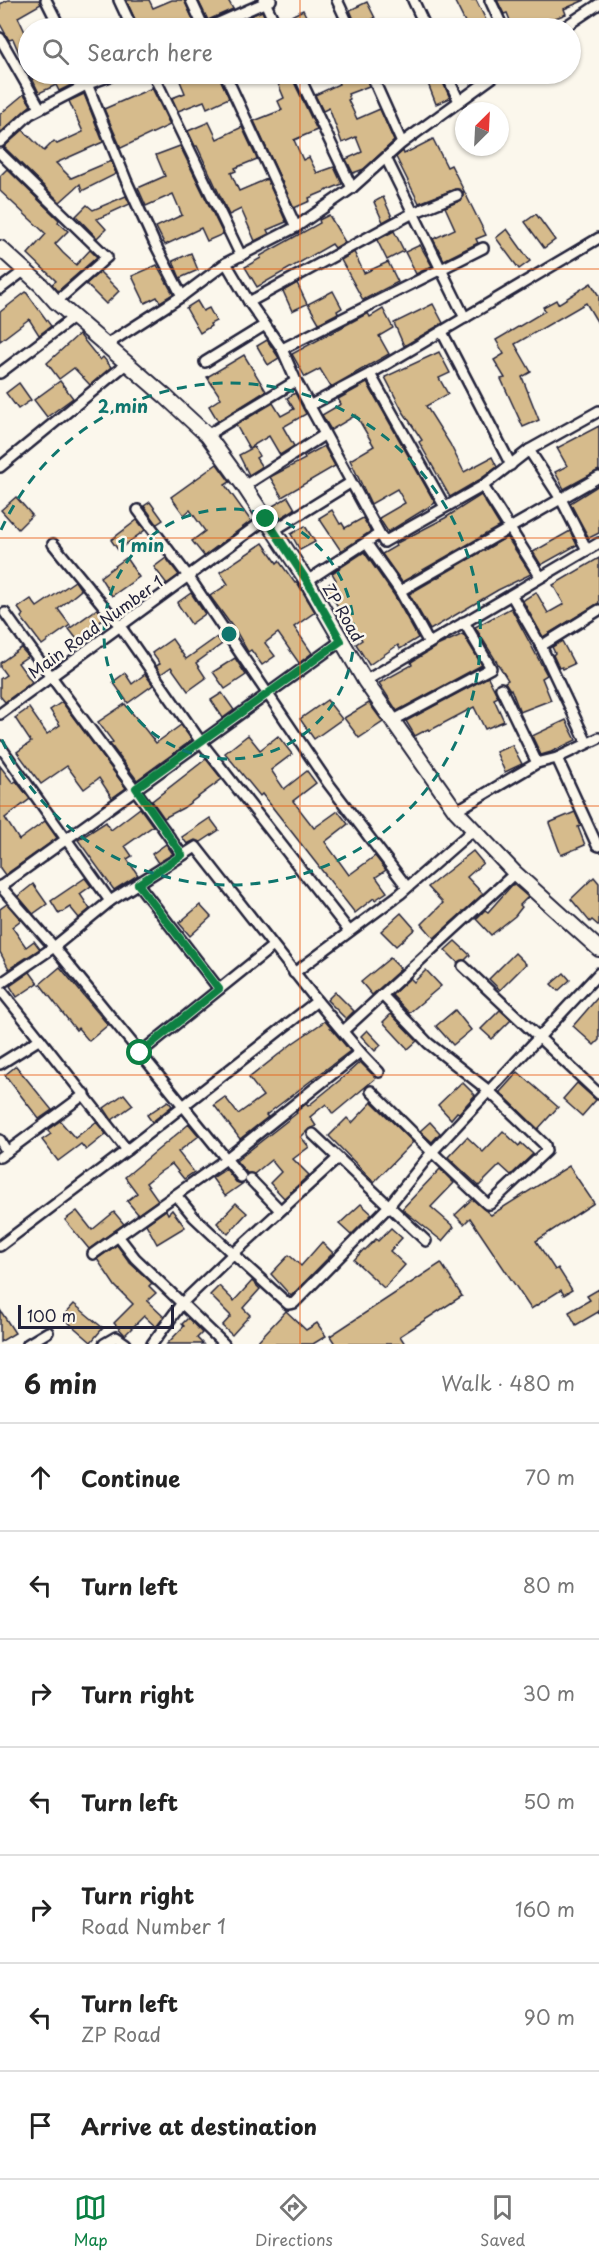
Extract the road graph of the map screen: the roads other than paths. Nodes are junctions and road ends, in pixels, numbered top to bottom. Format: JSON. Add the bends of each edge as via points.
{"nodes":[{"id":1,"x":46,"y":0,"type":"edge"},
{"id":2,"x":118,"y":0,"type":"edge"},
{"id":3,"x":191,"y":0,"type":"edge"},
{"id":4,"x":337,"y":0,"type":"edge"},
{"id":5,"x":412,"y":0,"type":"edge"},
{"id":6,"x":490,"y":0,"type":"edge"},
{"id":7,"x":267,"y":1,"type":"edge"},
{"id":8,"x":599,"y":4,"type":"edge"},
{"id":9,"x":55,"y":18,"type":"edge"},
{"id":10,"x":127,"y":18,"type":"edge"},
{"id":11,"x":201,"y":18,"type":"edge"},
{"id":12,"x":229,"y":18,"type":"edge"},
{"id":13,"x":273,"y":18,"type":"edge"},
{"id":14,"x":345,"y":18,"type":"edge"},
{"id":15,"x":421,"y":18,"type":"edge"},
{"id":16,"x":498,"y":18,"type":"edge"},
{"id":17,"x":578,"y":18,"type":"edge"},
{"id":18,"x":0,"y":38,"type":"edge"},
{"id":19,"x":10,"y":54,"type":"junction"},
{"id":20,"x":0,"y":60,"type":"edge"},
{"id":21,"x":18,"y":68,"type":"edge"},
{"id":22,"x":27,"y":84,"type":"edge"},
{"id":23,"x":88,"y":84,"type":"joint"},
{"id":24,"x":158,"y":84,"type":"edge"},
{"id":25,"x":230,"y":84,"type":"edge"},
{"id":26,"x":303,"y":84,"type":"edge"},
{"id":27,"x":375,"y":84,"type":"edge"},
{"id":28,"x":451,"y":84,"type":"edge"},
{"id":29,"x":483,"y":84,"type":"edge"},
{"id":30,"x":459,"y":101,"type":"junction"},
{"id":31,"x":40,"y":108,"type":"junction"},
{"id":32,"x":0,"y":142,"type":"edge"},
{"id":33,"x":402,"y":143,"type":"junction"},
{"id":34,"x":0,"y":153,"type":"edge"},
{"id":35,"x":386,"y":158,"type":"junction"},
{"id":36,"x":352,"y":188,"type":"junction"},
{"id":37,"x":457,"y":195,"type":"dead end"},
{"id":38,"x":413,"y":213,"type":"junction"},
{"id":39,"x":296,"y":227,"type":"junction"},
{"id":40,"x":599,"y":238,"type":"edge"},
{"id":41,"x":0,"y":248,"type":"edge"},
{"id":42,"x":483,"y":249,"type":"dead end"},
{"id":43,"x":241,"y":256,"type":"junction"},
{"id":44,"x":226,"y":263,"type":"junction"},
{"id":45,"x":440,"y":269,"type":"junction"},
{"id":46,"x":25,"y":270,"type":"junction"},
{"id":47,"x":0,"y":289,"type":"edge"},
{"id":48,"x":182,"y":296,"type":"junction"},
{"id":49,"x":56,"y":302,"type":"junction"},
{"id":50,"x":249,"y":302,"type":"junction"},
{"id":51,"x":74,"y":317,"type":"junction"},
{"id":52,"x":465,"y":318,"type":"junction"},
{"id":53,"x":265,"y":325,"type":"junction"},
{"id":54,"x":442,"y":332,"type":"junction"},
{"id":55,"x":106,"y":345,"type":"junction"},
{"id":56,"x":282,"y":349,"type":"junction"},
{"id":57,"x":205,"y":362,"type":"dead end"},
{"id":58,"x":126,"y":364,"type":"junction"},
{"id":59,"x":0,"y":373,"type":"edge"},
{"id":60,"x":370,"y":374,"type":"junction"},
{"id":61,"x":296,"y":381,"type":"junction"},
{"id":62,"x":309,"y":405,"type":"junction"},
{"id":63,"x":599,"y":411,"type":"edge"},
{"id":64,"x":207,"y":435,"type":"junction"},
{"id":65,"x":324,"y":435,"type":"junction"},
{"id":66,"x":530,"y":450,"type":"junction"},
{"id":67,"x":1,"y":465,"type":"edge"},
{"id":68,"x":511,"y":465,"type":"junction"},
{"id":69,"x":599,"y":477,"type":"edge"},
{"id":70,"x":350,"y":483,"type":"junction"},
{"id":71,"x":244,"y":486,"type":"junction"},
{"id":72,"x":483,"y":486,"type":"junction"},
{"id":73,"x":561,"y":499,"type":"junction"},
{"id":74,"x":445,"y":507,"type":"junction"},
{"id":75,"x":138,"y":510,"type":"dead end"},
{"id":76,"x":270,"y":525,"type":"junction"},
{"id":77,"x":509,"y":529,"type":"junction"},
{"id":78,"x":379,"y":534,"type":"junction"},
{"id":79,"x":599,"y":543,"type":"edge"},
{"id":80,"x":53,"y":544,"type":"dead end"},
{"id":81,"x":366,"y":544,"type":"junction"},
{"id":82,"x":587,"y":550,"type":"junction"},
{"id":83,"x":188,"y":576,"type":"junction"},
{"id":84,"x":540,"y":576,"type":"junction"},
{"id":85,"x":307,"y":581,"type":"junction"},
{"id":86,"x":400,"y":591,"type":"junction"},
{"id":87,"x":512,"y":596,"type":"junction"},
{"id":88,"x":599,"y":610,"type":"edge"},
{"id":89,"x":5,"y":613,"type":"dead end"},
{"id":90,"x":464,"y":622,"type":"junction"},
{"id":91,"x":120,"y":626,"type":"junction"},
{"id":92,"x":341,"y":641,"type":"junction"},
{"id":93,"x":429,"y":642,"type":"junction"},
{"id":94,"x":541,"y":645,"type":"junction"},
{"id":95,"x":50,"y":677,"type":"junction"},
{"id":96,"x":365,"y":681,"type":"junction"},
{"id":97,"x":501,"y":688,"type":"dead end"},
{"id":98,"x":268,"y":693,"type":"junction"},
{"id":99,"x":0,"y":714,"type":"edge"},
{"id":100,"x":392,"y":721,"type":"junction"},
{"id":101,"x":599,"y":738,"type":"edge"},
{"id":102,"x":201,"y":742,"type":"junction"},
{"id":103,"x":587,"y":743,"type":"junction"},
{"id":104,"x":0,"y":746,"type":"edge"},
{"id":105,"x":557,"y":758,"type":"junction"},
{"id":106,"x":537,"y":763,"type":"junction"},
{"id":107,"x":136,"y":788,"type":"junction"},
{"id":108,"x":456,"y":811,"type":"junction"},
{"id":109,"x":473,"y":830,"type":"junction"},
{"id":110,"x":66,"y":839,"type":"junction"},
{"id":111,"x":599,"y":846,"type":"edge"},
{"id":112,"x":182,"y":855,"type":"junction"},
{"id":113,"x":515,"y":873,"type":"junction"},
{"id":114,"x":138,"y":884,"type":"junction"},
{"id":115,"x":0,"y":886,"type":"edge"},
{"id":116,"x":407,"y":887,"type":"junction"},
{"id":117,"x":110,"y":901,"type":"junction"},
{"id":118,"x":349,"y":931,"type":"junction"},
{"id":119,"x":273,"y":946,"type":"junction"},
{"id":120,"x":54,"y":947,"type":"junction"},
{"id":121,"x":599,"y":949,"type":"edge"},
{"id":122,"x":463,"y":966,"type":"dead end"},
{"id":123,"x":294,"y":973,"type":"junction"},
{"id":124,"x":599,"y":973,"type":"edge"},
{"id":125,"x":0,"y":984,"type":"edge"},
{"id":126,"x":0,"y":989,"type":"edge"},
{"id":127,"x":219,"y":989,"type":"junction"},
{"id":128,"x":382,"y":995,"type":"junction"},
{"id":129,"x":317,"y":1002,"type":"junction"},
{"id":130,"x":343,"y":1031,"type":"junction"},
{"id":131,"x":538,"y":1037,"type":"junction"},
{"id":132,"x":40,"y":1039,"type":"junction"},
{"id":133,"x":360,"y":1052,"type":"junction"},
{"id":134,"x":140,"y":1053,"type":"junction"},
{"id":135,"x":0,"y":1064,"type":"edge"},
{"id":136,"x":379,"y":1072,"type":"dead end"},
{"id":137,"x":372,"y":1091,"type":"dead end"},
{"id":138,"x":489,"y":1091,"type":"junction"},
{"id":139,"x":85,"y":1094,"type":"junction"},
{"id":140,"x":599,"y":1094,"type":"edge"},
{"id":141,"x":184,"y":1105,"type":"junction"},
{"id":142,"x":313,"y":1134,"type":"dead end"},
{"id":143,"x":0,"y":1140,"type":"edge"},
{"id":144,"x":127,"y":1150,"type":"junction"},
{"id":145,"x":432,"y":1152,"type":"junction"},
{"id":146,"x":4,"y":1154,"type":"edge"},
{"id":147,"x":226,"y":1158,"type":"junction"},
{"id":148,"x":337,"y":1159,"type":"junction"},
{"id":149,"x":176,"y":1195,"type":"junction"},
{"id":150,"x":388,"y":1207,"type":"junction"},
{"id":151,"x":279,"y":1209,"type":"junction"},
{"id":152,"x":118,"y":1236,"type":"junction"},
{"id":153,"x":426,"y":1241,"type":"dead end"},
{"id":154,"x":0,"y":1246,"type":"edge"},
{"id":155,"x":93,"y":1254,"type":"dead end"},
{"id":156,"x":233,"y":1254,"type":"junction"},
{"id":157,"x":182,"y":1303,"type":"junction"},
{"id":158,"x":48,"y":1332,"type":"dead end"},
{"id":159,"x":28,"y":1344,"type":"edge"},
{"id":160,"x":104,"y":1344,"type":"edge"},
{"id":161,"x":126,"y":1344,"type":"edge"},
{"id":162,"x":152,"y":1344,"type":"edge"},
{"id":163,"x":224,"y":1344,"type":"edge"}],
"edges":[{"from":1,"to":9,"type":"street"},
{"from":2,"to":10,"type":"street"},
{"from":3,"to":11,"type":"street"},
{"from":4,"to":14,"type":"street"},
{"from":5,"to":15,"type":"street"},
{"from":6,"to":16,"type":"street"},
{"from":7,"to":12,"type":"street"},
{"from":7,"to":13,"type":"street"},
{"from":8,"to":17,"type":"street"},
{"from":18,"to":19,"type":"street"},
{"from":19,"to":20,"type":"street"},
{"from":19,"to":21,"type":"street"},
{"from":22,"to":31,"type":"street"},
{"from":23,"to":31,"type":"street"},
{"from":23,"to":48,"type":"street","via":[[126,180]]},
{"from":24,"to":43,"type":"street"},
{"from":25,"to":39,"type":"street"},
{"from":26,"to":36,"type":"street"},
{"from":27,"to":33,"type":"street"},
{"from":28,"to":30,"type":"street"},
{"from":29,"to":30,"type":"street"},
{"from":30,"to":33,"type":"street"},
{"from":31,"to":32,"type":"street"},
{"from":33,"to":35,"type":"street"},
{"from":34,"to":49,"type":"street","via":[[107,257]]},
{"from":35,"to":36,"type":"street"},
{"from":35,"to":38,"type":"street"},
{"from":36,"to":39,"type":"street"},
{"from":37,"to":38,"type":"street"},
{"from":38,"to":45,"type":"street"},
{"from":38,"to":50,"type":"street"},
{"from":39,"to":43,"type":"street"},
{"from":40,"to":52,"type":"street"},
{"from":41,"to":46,"type":"street","name":"ZP Road"},
{"from":42,"to":45,"type":"street"},
{"from":43,"to":44,"type":"street"},
{"from":44,"to":48,"type":"street"},
{"from":44,"to":50,"type":"street"},
{"from":45,"to":52,"type":"street"},
{"from":45,"to":56,"type":"street"},
{"from":46,"to":47,"type":"street"},
{"from":46,"to":49,"type":"street","name":"ZP Road"},
{"from":48,"to":55,"type":"street"},
{"from":49,"to":51,"type":"street","name":"ZP Road"},
{"from":50,"to":53,"type":"street"},
{"from":51,"to":55,"type":"street","name":"ZP Road"},
{"from":51,"to":59,"type":"street"},
{"from":52,"to":54,"type":"street"},
{"from":53,"to":56,"type":"street"},
{"from":53,"to":57,"type":"street"},
{"from":54,"to":60,"type":"street"},
{"from":54,"to":68,"type":"street"},
{"from":55,"to":58,"type":"street","name":"ZP Road"},
{"from":56,"to":61,"type":"street"},
{"from":58,"to":64,"type":"street","name":"ZP Road"},
{"from":58,"to":67,"type":"street"},
{"from":60,"to":62,"type":"street"},
{"from":60,"to":74,"type":"street"},
{"from":61,"to":62,"type":"street"},
{"from":61,"to":64,"type":"street"},
{"from":62,"to":65,"type":"street"},
{"from":63,"to":66,"type":"street"},
{"from":64,"to":71,"type":"street","name":"ZP Road"},
{"from":65,"to":70,"type":"street"},
{"from":65,"to":71,"type":"street"},
{"from":66,"to":68,"type":"street"},
{"from":66,"to":73,"type":"street"},
{"from":68,"to":72,"type":"street"},
{"from":69,"to":73,"type":"street"},
{"from":70,"to":76,"type":"street","name":"Main Road Number 1"},
{"from":70,"to":78,"type":"street"},
{"from":71,"to":76,"type":"street","name":"ZP Road"},
{"from":72,"to":74,"type":"street"},
{"from":72,"to":77,"type":"street"},
{"from":73,"to":77,"type":"street"},
{"from":73,"to":82,"type":"street"},
{"from":74,"to":78,"type":"street","via":[[384,542]]},
{"from":75,"to":83,"type":"street"},
{"from":76,"to":83,"type":"street","name":"Main Road Number 1"},
{"from":76,"to":85,"type":"street","name":"ZP Road"},
{"from":77,"to":84,"type":"street"},
{"from":77,"to":86,"type":"street"},
{"from":78,"to":81,"type":"street"},
{"from":79,"to":82,"type":"street"},
{"from":80,"to":91,"type":"street"},
{"from":81,"to":85,"type":"street"},
{"from":81,"to":86,"type":"street"},
{"from":82,"to":84,"type":"street"},
{"from":83,"to":91,"type":"street","name":"Main Road Number 1"},
{"from":83,"to":98,"type":"street"},
{"from":84,"to":87,"type":"street"},
{"from":85,"to":92,"type":"street","name":"ZP Road"},
{"from":86,"to":93,"type":"street"},
{"from":87,"to":90,"type":"street"},
{"from":87,"to":94,"type":"street"},
{"from":88,"to":94,"type":"street"},
{"from":89,"to":95,"type":"street"},
{"from":90,"to":93,"type":"street"},
{"from":90,"to":100,"type":"street","via":[[491,668]]},
{"from":91,"to":95,"type":"street","name":"Main Road Number 1"},
{"from":91,"to":102,"type":"street"},
{"from":92,"to":96,"type":"street","name":"ZP Road"},
{"from":92,"to":98,"type":"street"},
{"from":93,"to":96,"type":"street"},
{"from":94,"to":103,"type":"street"},
{"from":95,"to":99,"type":"street","name":"Main Road Number 1"},
{"from":95,"to":107,"type":"street"},
{"from":96,"to":100,"type":"street","name":"ZP Road"},
{"from":97,"to":106,"type":"street"},
{"from":98,"to":102,"type":"street"},
{"from":98,"to":116,"type":"street","via":[[328,783]]},
{"from":100,"to":108,"type":"street","name":"ZP Road"},
{"from":101,"to":103,"type":"street"},
{"from":102,"to":107,"type":"street"},
{"from":102,"to":118,"type":"street"},
{"from":103,"to":105,"type":"street"},
{"from":104,"to":110,"type":"street"},
{"from":105,"to":106,"type":"street"},
{"from":105,"to":111,"type":"street"},
{"from":106,"to":108,"type":"street"},
{"from":107,"to":110,"type":"street"},
{"from":107,"to":112,"type":"street"},
{"from":108,"to":109,"type":"street","name":"ZP Road"},
{"from":109,"to":113,"type":"street","name":"ZP Road"},
{"from":109,"to":116,"type":"street"},
{"from":110,"to":115,"type":"street"},
{"from":110,"to":117,"type":"street"},
{"from":112,"to":114,"type":"street"},
{"from":112,"to":119,"type":"street","via":[[198,849]]},
{"from":113,"to":121,"type":"street","name":"ZP Road"},
{"from":113,"to":128,"type":"street"},
{"from":114,"to":117,"type":"street"},
{"from":114,"to":127,"type":"street"},
{"from":115,"to":120,"type":"street"},
{"from":116,"to":118,"type":"street"},
{"from":117,"to":120,"type":"street"},
{"from":118,"to":123,"type":"street"},
{"from":119,"to":123,"type":"street"},
{"from":119,"to":127,"type":"street"},
{"from":120,"to":125,"type":"street"},
{"from":120,"to":134,"type":"street"},
{"from":122,"to":131,"type":"street"},
{"from":123,"to":129,"type":"street"},
{"from":124,"to":131,"type":"street"},
{"from":126,"to":132,"type":"street"},
{"from":127,"to":134,"type":"street"},
{"from":128,"to":130,"type":"street"},
{"from":128,"to":138,"type":"street","via":[[428,1043]]},
{"from":129,"to":130,"type":"street"},
{"from":129,"to":141,"type":"street"},
{"from":130,"to":133,"type":"street"},
{"from":131,"to":138,"type":"street"},
{"from":131,"to":140,"type":"street"},
{"from":132,"to":135,"type":"street"},
{"from":132,"to":139,"type":"street"},
{"from":133,"to":136,"type":"street"},
{"from":133,"to":147,"type":"street"},
{"from":134,"to":141,"type":"street"},
{"from":137,"to":145,"type":"street"},
{"from":138,"to":145,"type":"street"},
{"from":138,"to":145,"type":"street","via":[[545,1145],[544,1155],[490,1204]]},
{"from":139,"to":144,"type":"street"},
{"from":139,"to":146,"type":"street"},
{"from":141,"to":144,"type":"street"},
{"from":141,"to":147,"type":"street"},
{"from":142,"to":148,"type":"street"},
{"from":143,"to":146,"type":"street"},
{"from":144,"to":154,"type":"street"},
{"from":145,"to":150,"type":"street"},
{"from":147,"to":149,"type":"street"},
{"from":147,"to":151,"type":"street"},
{"from":148,"to":150,"type":"street"},
{"from":148,"to":151,"type":"street"},
{"from":149,"to":152,"type":"street"},
{"from":149,"to":156,"type":"street"},
{"from":150,"to":153,"type":"street"},
{"from":150,"to":156,"type":"street","via":[[291,1305]]},
{"from":151,"to":156,"type":"street"},
{"from":152,"to":155,"type":"street"},
{"from":152,"to":157,"type":"street"},
{"from":156,"to":157,"type":"street"},
{"from":157,"to":162,"type":"street"},
{"from":157,"to":163,"type":"street"},
{"from":158,"to":159,"type":"street"},
{"from":160,"to":161,"type":"street","via":[[116,1337]]}]}
